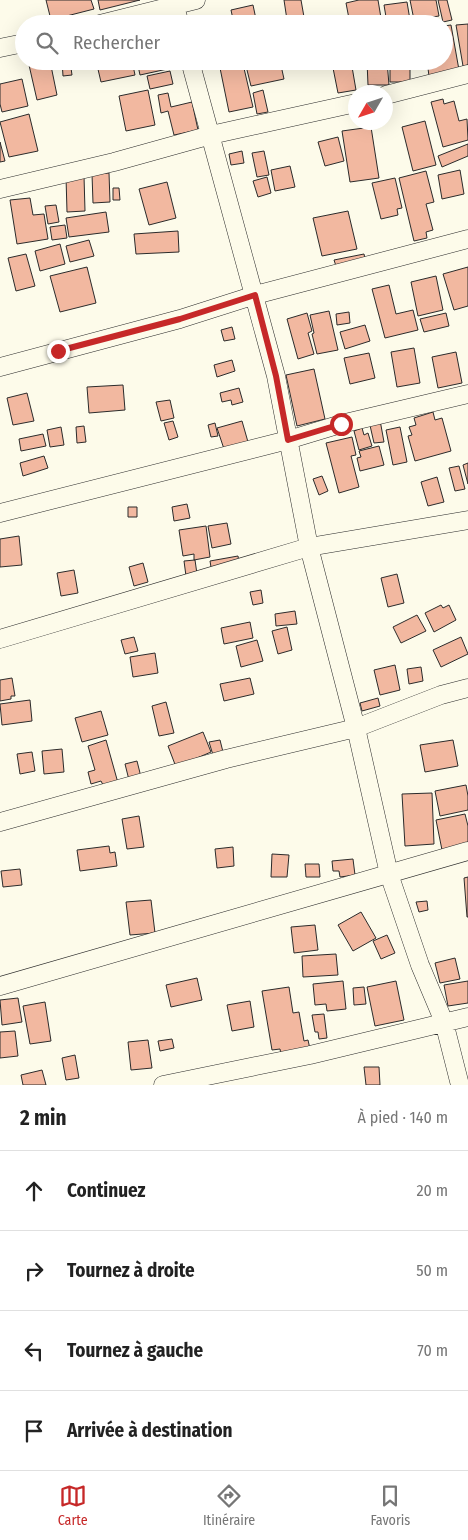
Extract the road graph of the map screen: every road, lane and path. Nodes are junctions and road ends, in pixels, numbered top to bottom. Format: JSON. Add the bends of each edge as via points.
{"nodes":[{"id":1,"x":196,"y":0,"type":"edge"},
{"id":2,"x":174,"y":3,"type":"edge"},
{"id":3,"x":132,"y":15,"type":"edge"},
{"id":4,"x":15,"y":44,"type":"edge"},
{"id":5,"x":0,"y":48,"type":"edge"},
{"id":6,"x":193,"y":70,"type":"edge"},
{"id":7,"x":468,"y":74,"type":"edge"},
{"id":8,"x":393,"y":93,"type":"edge"},
{"id":9,"x":348,"y":105,"type":"edge"},
{"id":10,"x":211,"y":136,"type":"junction"},
{"id":11,"x":0,"y":189,"type":"edge"},
{"id":12,"x":468,"y":239,"type":"edge"},
{"id":13,"x":255,"y":295,"type":"junction"},
{"id":14,"x":0,"y":367,"type":"edge"},
{"id":15,"x":468,"y":394,"type":"edge"},
{"id":16,"x":288,"y":440,"type":"junction"},
{"id":17,"x":0,"y":513,"type":"edge"},
{"id":18,"x":468,"y":520,"type":"edge"},
{"id":19,"x":309,"y":547,"type":"junction"},
{"id":20,"x":0,"y":639,"type":"edge"},
{"id":21,"x":468,"y":688,"type":"edge"},
{"id":22,"x":356,"y":728,"type":"junction"},
{"id":23,"x":0,"y":822,"type":"edge"},
{"id":24,"x":468,"y":851,"type":"edge"},
{"id":25,"x":389,"y":874,"type":"junction"},
{"id":26,"x":0,"y":986,"type":"edge"},
{"id":27,"x":468,"y":1017,"type":"edge"},
{"id":28,"x":444,"y":1022,"type":"junction"},
{"id":29,"x":163,"y":1085,"type":"edge"},
{"id":30,"x":460,"y":1085,"type":"edge"}],
"edges":[{"from":1,"to":2,"type":"street"},
{"from":2,"to":3,"type":"street"},
{"from":4,"to":5,"type":"street"},
{"from":6,"to":10,"type":"street"},
{"from":7,"to":8,"type":"street"},
{"from":9,"to":10,"type":"street"},
{"from":10,"to":11,"type":"street"},
{"from":10,"to":13,"type":"street"},
{"from":12,"to":13,"type":"street"},
{"from":13,"to":14,"type":"street","via":[[180,319]]},
{"from":13,"to":16,"type":"street","via":[[276,376]]},
{"from":15,"to":16,"type":"street"},
{"from":16,"to":17,"type":"street"},
{"from":16,"to":19,"type":"street"},
{"from":18,"to":19,"type":"street"},
{"from":19,"to":20,"type":"street"},
{"from":19,"to":22,"type":"street"},
{"from":21,"to":22,"type":"street","via":[[441,694]]},
{"from":22,"to":23,"type":"street","via":[[226,759]]},
{"from":22,"to":25,"type":"street"},
{"from":24,"to":25,"type":"street"},
{"from":25,"to":26,"type":"street"},
{"from":25,"to":28,"type":"street","via":[[420,965]]},
{"from":27,"to":28,"type":"street"},
{"from":28,"to":29,"type":"street","via":[[310,1055]]},
{"from":28,"to":30,"type":"street"}]}
